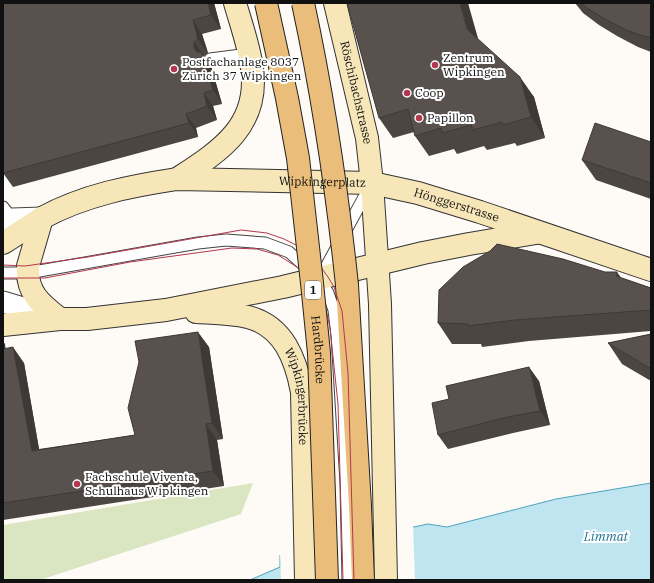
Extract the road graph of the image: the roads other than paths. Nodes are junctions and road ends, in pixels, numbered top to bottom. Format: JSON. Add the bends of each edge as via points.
{"nodes":[{"id":1,"x":235,"y":3,"type":"edge"},
{"id":2,"x":266,"y":3,"type":"edge"},
{"id":3,"x":303,"y":3,"type":"edge"},
{"id":4,"x":335,"y":3,"type":"edge"},
{"id":5,"x":249,"y":54,"type":"junction"},
{"id":6,"x":210,"y":59,"type":"dead end"},
{"id":7,"x":177,"y":179,"type":"junction"},
{"id":8,"x":372,"y":183,"type":"junction"},
{"id":9,"x":6,"y":217,"type":"edge"},
{"id":10,"x":42,"y":218,"type":"junction"},
{"id":11,"x":539,"y":233,"type":"junction"},
{"id":12,"x":3,"y":243,"type":"edge"},
{"id":13,"x":378,"y":264,"type":"junction"},
{"id":14,"x":651,"y":270,"type":"edge"},
{"id":15,"x":3,"y":273,"type":"edge"},
{"id":16,"x":28,"y":273,"type":"junction"},
{"id":17,"x":319,"y":278,"type":"junction"},
{"id":18,"x":3,"y":302,"type":"edge"},
{"id":19,"x":166,"y":310,"type":"junction"},
{"id":20,"x":60,"y":319,"type":"junction"},
{"id":21,"x":3,"y":325,"type":"edge"},
{"id":22,"x":306,"y":580,"type":"edge"},
{"id":23,"x":327,"y":580,"type":"edge"},
{"id":24,"x":348,"y":580,"type":"edge"},
{"id":25,"x":362,"y":580,"type":"edge"},
{"id":26,"x":386,"y":580,"type":"edge"}],
"edges":[{"from":1,"to":5,"type":"street"},
{"from":2,"to":23,"type":"main road","name":"Hardbrücke","number":"1","bridge":true,"via":[[288,98],[298,158],[312,283],[319,353]]},
{"from":3,"to":25,"type":"main road","bridge":true,"via":[[324,112],[346,270],[360,498]]},
{"from":4,"to":8,"type":"street","name":"Röschibachstrasse","via":[[367,138]]},
{"from":5,"to":6,"type":"lane"},
{"from":5,"to":7,"type":"street","via":[[253,82],[251,104],[242,125],[207,160]]},
{"from":7,"to":8,"type":"street","name":"Wipkingerplatz"},
{"from":7,"to":10,"type":"street","name":"Wipkingerplatz","via":[[114,190]]},
{"from":8,"to":11,"type":"street","name":"Hönggerstrasse","via":[[418,193]]},
{"from":8,"to":13,"type":"street","name":"Wipkingerplatz"},
{"from":8,"to":17,"type":"lane"},
{"from":9,"to":10,"type":"street","name":"Wipkingerplatz"},
{"from":10,"to":12,"type":"street","name":"Wipkingerplatz"},
{"from":10,"to":16,"type":"street","via":[[32,248]]},
{"from":11,"to":13,"type":"street","name":"Hönggerstrasse","via":[[470,244]]},
{"from":11,"to":14,"type":"street","name":"Hönggerstrasse"},
{"from":13,"to":17,"type":"street"},
{"from":13,"to":26,"type":"street"},
{"from":15,"to":16,"type":"lane"},
{"from":16,"to":17,"type":"lane","via":[[226,240],[265,243],[290,252]]},
{"from":16,"to":20,"type":"street","via":[[33,293]]},
{"from":17,"to":19,"type":"street"},
{"from":17,"to":24,"type":"lane","via":[[334,310],[337,336],[346,483]]},
{"from":18,"to":20,"type":"street"},
{"from":19,"to":20,"type":"street","via":[[87,319]]},
{"from":19,"to":22,"type":"street","name":"Wipkingerbrücke","via":[[249,317],[276,332],[291,354],[298,370],[302,392]]},
{"from":20,"to":21,"type":"street"}]}
